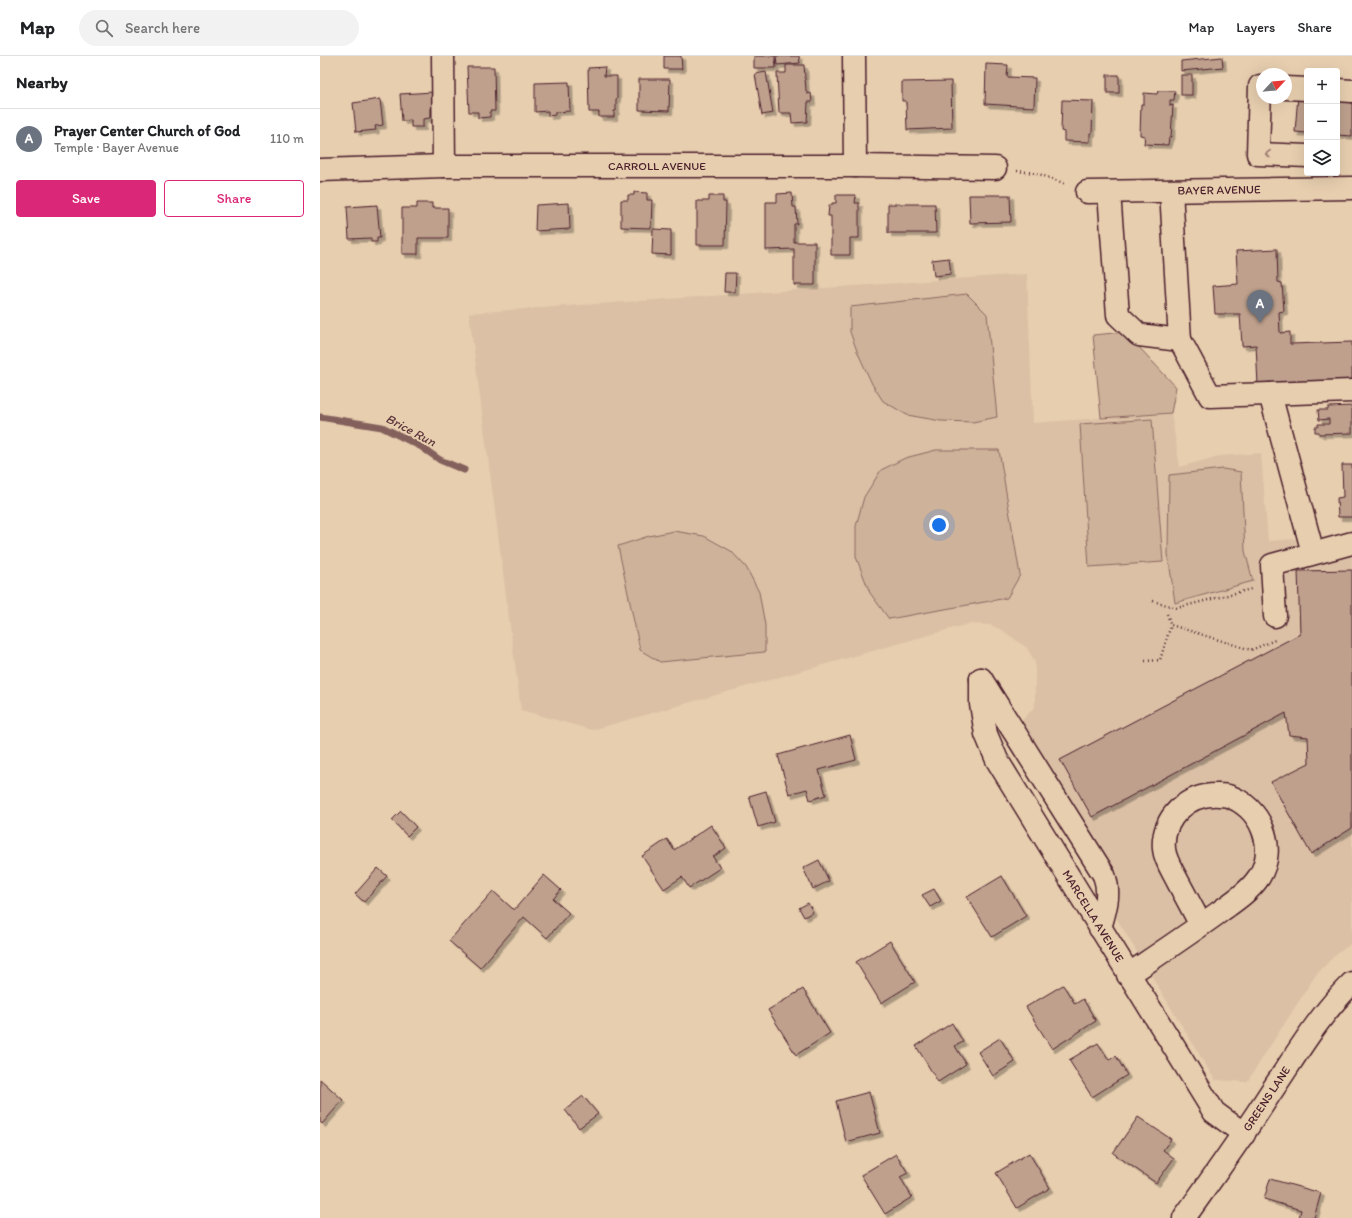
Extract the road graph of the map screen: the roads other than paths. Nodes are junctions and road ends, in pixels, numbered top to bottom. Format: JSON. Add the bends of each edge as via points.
{"nodes":[{"id":1,"x":443,"y":56,"type":"edge"},
{"id":2,"x":854,"y":56,"type":"edge"},
{"id":3,"x":1292,"y":88,"type":"edge"},
{"id":4,"x":1304,"y":89,"type":"edge"},
{"id":5,"x":1340,"y":90,"type":"edge"},
{"id":6,"x":1352,"y":91,"type":"edge"},
{"id":7,"x":1259,"y":104,"type":"edge"},
{"id":8,"x":1304,"y":156,"type":"edge"},
{"id":9,"x":444,"y":166,"type":"junction"},
{"id":10,"x":855,"y":166,"type":"junction"},
{"id":11,"x":995,"y":168,"type":"road end"},
{"id":12,"x":320,"y":170,"type":"edge"},
{"id":13,"x":1345,"y":183,"type":"edge"},
{"id":14,"x":1171,"y":191,"type":"junction"},
{"id":15,"x":1087,"y":192,"type":"road end"},
{"id":16,"x":1108,"y":192,"type":"junction"},
{"id":17,"x":1180,"y":340,"type":"junction"},
{"id":18,"x":1352,"y":391,"type":"edge"},
{"id":19,"x":1270,"y":394,"type":"junction"},
{"id":20,"x":1352,"y":543,"type":"edge"},
{"id":21,"x":1313,"y":554,"type":"junction"},
{"id":22,"x":1275,"y":616,"type":"road end"},
{"id":23,"x":1201,"y":925,"type":"junction"},
{"id":24,"x":1100,"y":928,"type":"junction"},
{"id":25,"x":1128,"y":975,"type":"junction"},
{"id":26,"x":1352,"y":983,"type":"edge"},
{"id":27,"x":1244,"y":1134,"type":"junction"},
{"id":28,"x":1184,"y":1218,"type":"edge"}],
"edges":[{"from":1,"to":9,"type":"street"},
{"from":2,"to":10,"type":"street"},
{"from":3,"to":4,"type":"street"},
{"from":5,"to":6,"type":"street"},
{"from":8,"to":7,"type":"street","one_way":true,"via":[[1258,154]]},
{"from":9,"to":10,"type":"street","name":"CARROLL AVENUE"},
{"from":9,"to":12,"type":"street","name":"CARROLL AVENUE"},
{"from":10,"to":11,"type":"street","name":"CARROLL AVENUE"},
{"from":13,"to":14,"type":"street","name":"BAYER AVENUE"},
{"from":14,"to":16,"type":"street","name":"BAYER AVENUE"},
{"from":14,"to":17,"type":"street"},
{"from":15,"to":16,"type":"street","name":"BAYER AVENUE"},
{"from":16,"to":17,"type":"street","via":[[1118,315],[1139,335]]},
{"from":17,"to":19,"type":"street","via":[[1210,396]]},
{"from":18,"to":19,"type":"street"},
{"from":19,"to":21,"type":"street"},
{"from":20,"to":21,"type":"street"},
{"from":21,"to":22,"type":"street","via":[[1272,565]]},
{"from":23,"to":23,"type":"street","via":[[1247,891],[1259,876],[1266,861],[1266,835],[1255,815],[1244,804],[1227,795],[1212,794],[1189,801],[1169,821],[1165,836],[1164,850],[1168,861]]},
{"from":23,"to":25,"type":"street"},
{"from":24,"to":24,"type":"street","name":"MARCELLA AVENUE","via":[[997,760],[986,734],[981,704],[981,679],[1104,875],[1108,896]]},
{"from":24,"to":25,"type":"street","name":"MARCELLA AVENUE"},
{"from":25,"to":27,"type":"street","name":"MARCELLA AVENUE","via":[[1214,1112]]},
{"from":26,"to":27,"type":"street","name":"GREENS LANE","via":[[1317,1023]]},
{"from":27,"to":28,"type":"street","name":"GREENS LANE"}]}
